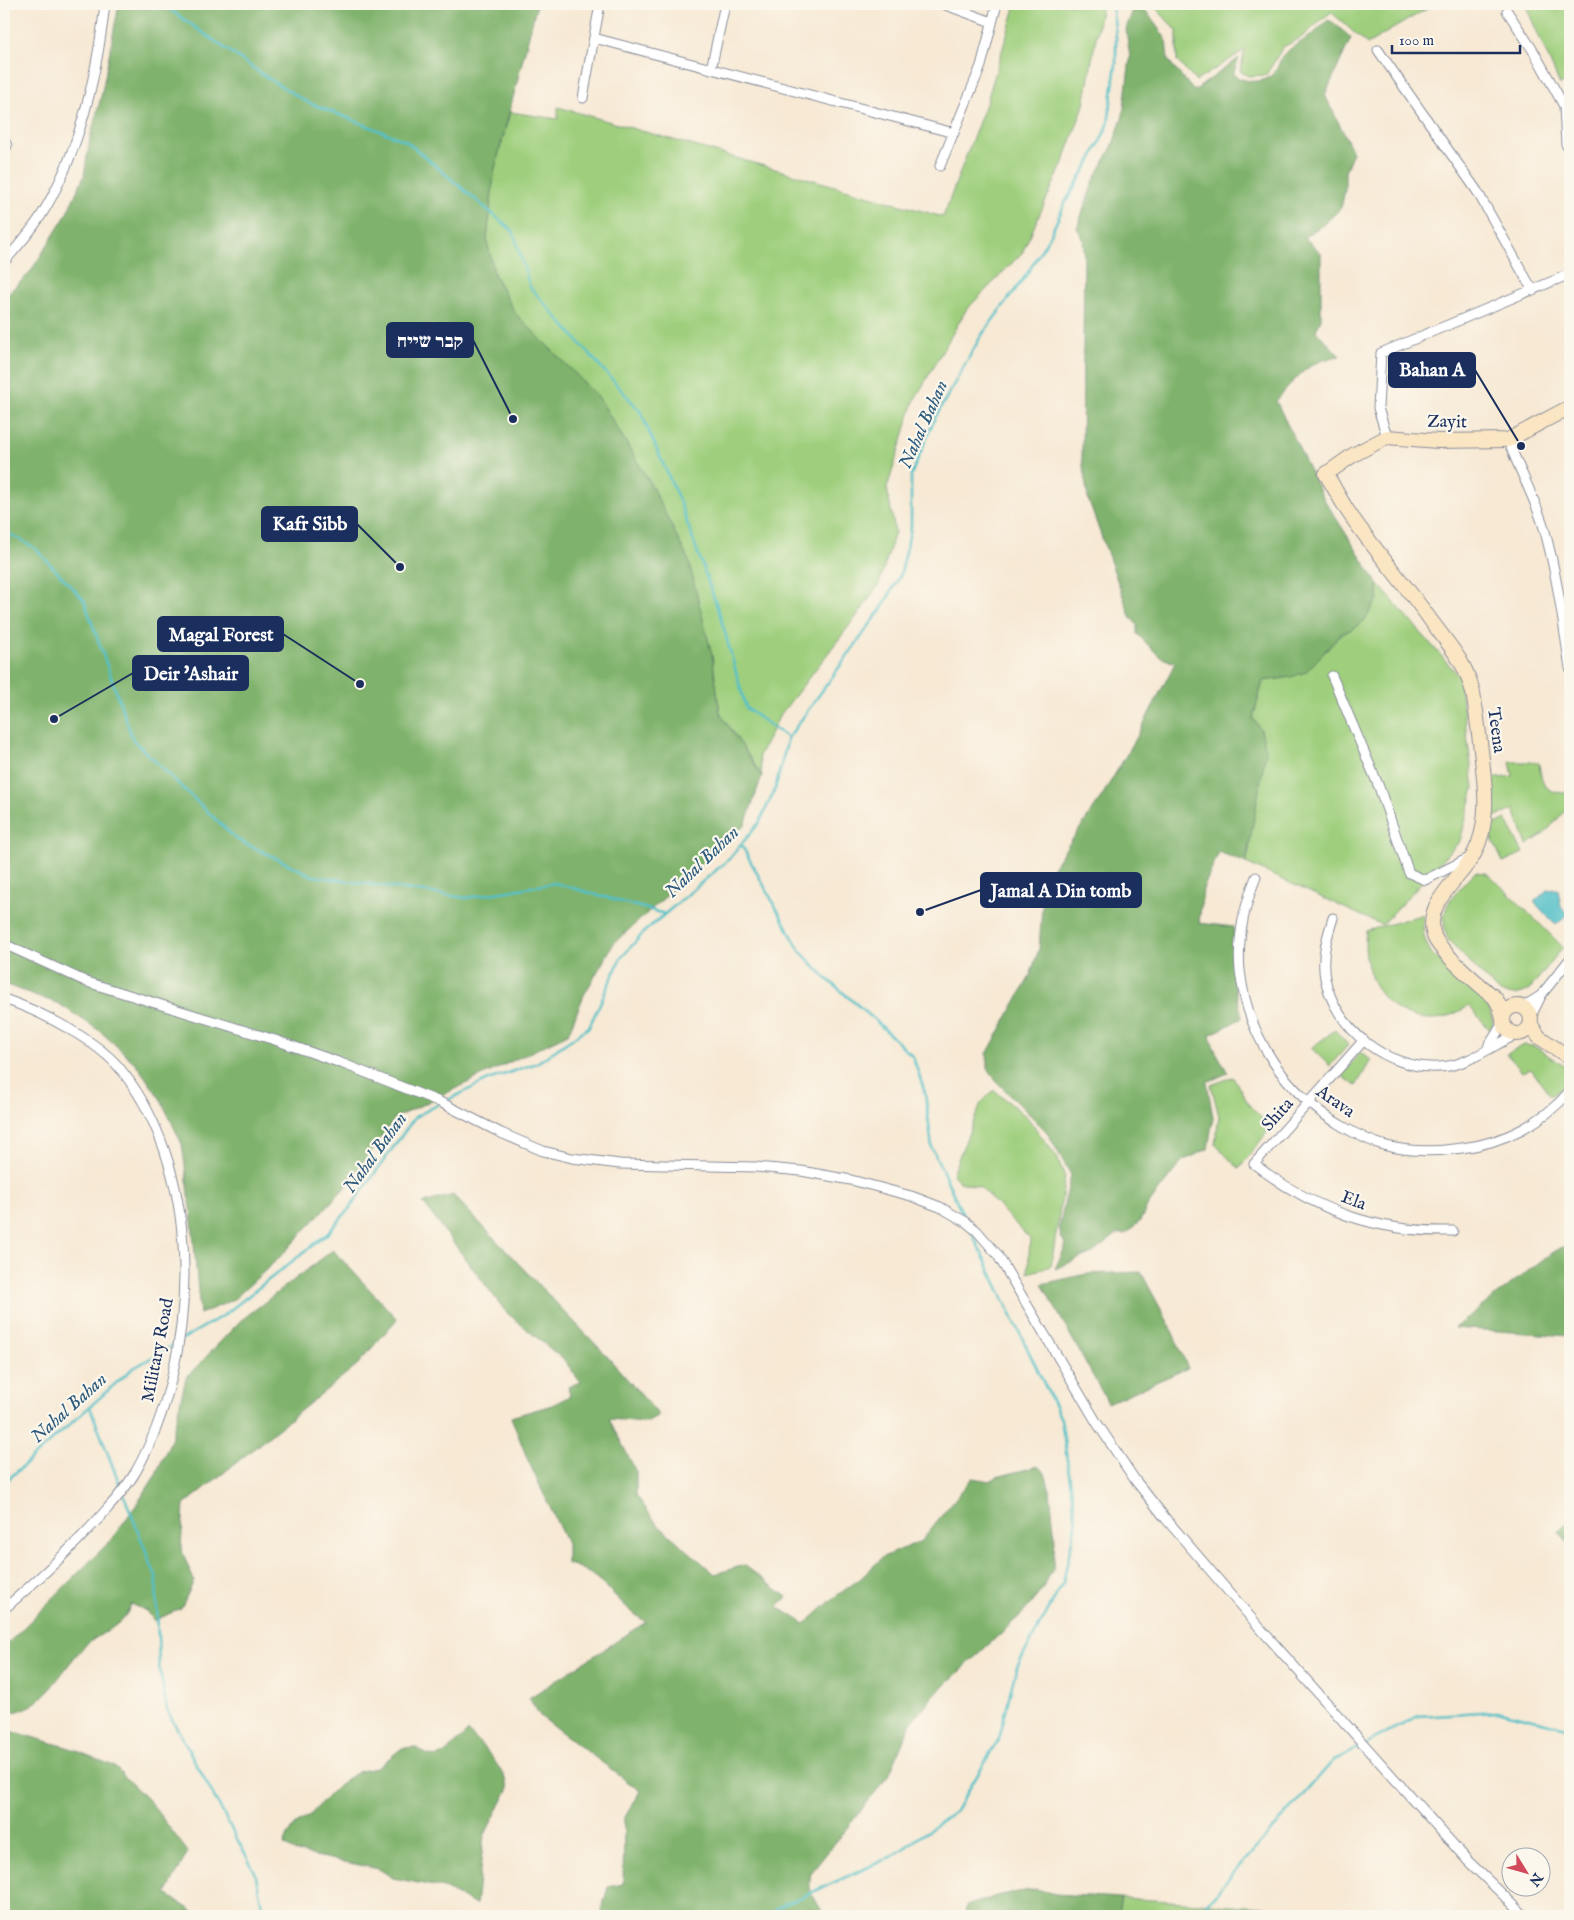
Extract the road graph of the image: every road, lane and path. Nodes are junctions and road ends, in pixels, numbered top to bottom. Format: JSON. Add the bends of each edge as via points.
{"nodes":[{"id":1,"x":105,"y":4,"type":"edge"},
{"id":2,"x":600,"y":4,"type":"edge"},
{"id":3,"x":725,"y":4,"type":"edge"},
{"id":4,"x":943,"y":4,"type":"edge"},
{"id":5,"x":997,"y":4,"type":"edge"},
{"id":6,"x":1507,"y":11,"type":"dead end"},
{"id":7,"x":992,"y":22,"type":"junction"},
{"id":8,"x":594,"y":38,"type":"junction"},
{"id":9,"x":1378,"y":50,"type":"dead end"},
{"id":10,"x":711,"y":69,"type":"junction"},
{"id":11,"x":583,"y":98,"type":"dead end"},
{"id":12,"x":954,"y":134,"type":"junction"},
{"id":13,"x":1570,"y":152,"type":"edge"},
{"id":14,"x":940,"y":166,"type":"dead end"},
{"id":15,"x":4,"y":262,"type":"edge"},
{"id":16,"x":1570,"y":274,"type":"edge"},
{"id":17,"x":1533,"y":291,"type":"junction"},
{"id":18,"x":1570,"y":407,"type":"edge"},
{"id":19,"x":1387,"y":436,"type":"junction"},
{"id":20,"x":1508,"y":440,"type":"junction"},
{"id":21,"x":1570,"y":668,"type":"edge"},
{"id":22,"x":1332,"y":676,"type":"dead end"},
{"id":23,"x":1474,"y":856,"type":"junction"},
{"id":24,"x":1256,"y":877,"type":"dead end"},
{"id":25,"x":1333,"y":918,"type":"dead end"},
{"id":26,"x":4,"y":944,"type":"edge"},
{"id":27,"x":1570,"y":960,"type":"edge"},
{"id":28,"x":1495,"y":998,"type":"junction"},
{"id":29,"x":4,"y":999,"type":"edge"},
{"id":30,"x":1503,"y":1020,"type":"junction"},
{"id":31,"x":1523,"y":1020,"type":"junction"},
{"id":32,"x":1364,"y":1040,"type":"junction"},
{"id":33,"x":1486,"y":1050,"type":"junction"},
{"id":34,"x":1570,"y":1058,"type":"edge"},
{"id":35,"x":1570,"y":1091,"type":"edge"},
{"id":36,"x":1308,"y":1103,"type":"junction"},
{"id":37,"x":1254,"y":1164,"type":"joint"},
{"id":38,"x":1453,"y":1232,"type":"dead end"},
{"id":39,"x":4,"y":1609,"type":"edge"},
{"id":40,"x":1525,"y":1916,"type":"edge"}],
"edges":[{"from":1,"to":15,"type":"street","via":[[86,112],[74,145],[42,214]]},
{"from":2,"to":8,"type":"street"},
{"from":3,"to":10,"type":"street"},
{"from":4,"to":7,"type":"street"},
{"from":5,"to":7,"type":"street"},
{"from":6,"to":13,"type":"street","via":[[1564,106],[1566,144]]},
{"from":7,"to":12,"type":"street","via":[[981,66]]},
{"from":8,"to":10,"type":"street"},
{"from":8,"to":11,"type":"street"},
{"from":9,"to":17,"type":"street","via":[[1477,191]]},
{"from":10,"to":12,"type":"street"},
{"from":12,"to":14,"type":"street"},
{"from":16,"to":17,"type":"street"},
{"from":17,"to":19,"type":"street","via":[[1381,353],[1378,408]]},
{"from":18,"to":20,"type":"street","name":"Zayit"},
{"from":19,"to":20,"type":"street","name":"Zayit","via":[[1438,441]]},
{"from":19,"to":23,"type":"street","name":"Teena","via":[[1326,474],[1349,514],[1449,642],[1469,679],[1485,790],[1482,828]]},
{"from":20,"to":21,"type":"street","via":[[1544,528]]},
{"from":22,"to":23,"type":"street","via":[[1379,787],[1409,873],[1425,880]]},
{"from":23,"to":28,"type":"street","name":"Teena","via":[[1440,900],[1434,937]]},
{"from":24,"to":36,"type":"street","name":"Arava","via":[[1240,934],[1240,969],[1248,1010],[1267,1054]]},
{"from":25,"to":32,"type":"street","via":[[1324,950],[1326,978],[1337,1006]]},
{"from":26,"to":40,"type":"street","via":[[87,982],[341,1063],[440,1102],[543,1150],[572,1158],[620,1164],[801,1171],[852,1180],[911,1196],[966,1222],[997,1254],[1096,1423],[1161,1513],[1468,1861]]},
{"from":27,"to":31,"type":"street"},
{"from":28,"to":30,"type":"street","name":"Teena"},
{"from":28,"to":31,"type":"street","name":"Teena"},
{"from":29,"to":39,"type":"street","name":"Military Road","via":[[62,1025],[99,1049],[122,1070],[142,1100],[165,1148],[174,1184],[182,1230],[184,1289],[182,1326],[165,1400],[154,1437],[134,1475],[89,1530]]},
{"from":30,"to":31,"type":"street","via":[[1507,1030]]},
{"from":30,"to":31,"type":"street","via":[[1507,1010]]},
{"from":30,"to":33,"type":"street"},
{"from":31,"to":33,"type":"street"},
{"from":31,"to":34,"type":"street","name":"Teena","via":[[1542,1039]]},
{"from":32,"to":33,"type":"street","via":[[1391,1058],[1423,1067],[1454,1065]]},
{"from":32,"to":36,"type":"street","name":"Shita"},
{"from":35,"to":36,"type":"street","name":"Arava","via":[[1518,1132],[1479,1146],[1435,1151],[1382,1145],[1354,1133]]},
{"from":36,"to":37,"type":"street","name":"Shita"},
{"from":37,"to":38,"type":"street","name":"Ela","via":[[1297,1192],[1362,1221],[1408,1230]]}]}
